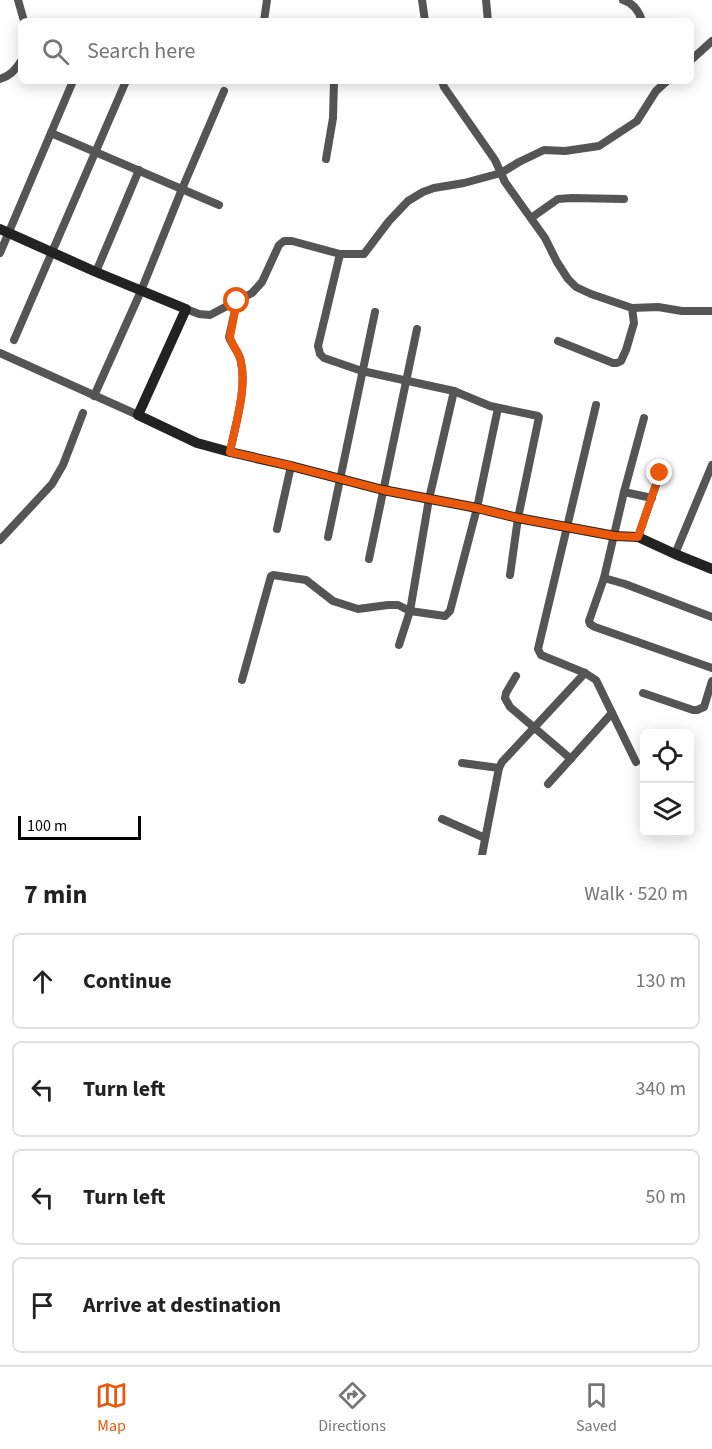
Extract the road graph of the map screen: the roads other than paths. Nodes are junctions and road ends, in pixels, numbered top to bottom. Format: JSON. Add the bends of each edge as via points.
{"nodes":[{"id":1,"x":18,"y":0,"type":"edge"},
{"id":2,"x":267,"y":0,"type":"edge"},
{"id":3,"x":422,"y":0,"type":"edge"},
{"id":4,"x":486,"y":0,"type":"edge"},
{"id":5,"x":623,"y":0,"type":"edge"},
{"id":6,"x":634,"y":3,"type":"edge"},
{"id":7,"x":23,"y":18,"type":"edge"},
{"id":8,"x":264,"y":18,"type":"edge"},
{"id":9,"x":425,"y":18,"type":"edge"},
{"id":10,"x":488,"y":18,"type":"edge"},
{"id":11,"x":641,"y":18,"type":"edge"},
{"id":12,"x":712,"y":41,"type":"edge"},
{"id":13,"x":694,"y":57,"type":"edge"},
{"id":14,"x":18,"y":66,"type":"edge"},
{"id":15,"x":0,"y":79,"type":"edge"},
{"id":16,"x":73,"y":84,"type":"edge"},
{"id":17,"x":125,"y":84,"type":"edge"},
{"id":18,"x":334,"y":84,"type":"edge"},
{"id":19,"x":443,"y":84,"type":"edge"},
{"id":20,"x":664,"y":84,"type":"edge"},
{"id":21,"x":224,"y":91,"type":"dead end"},
{"id":22,"x":51,"y":133,"type":"junction"},
{"id":23,"x":95,"y":152,"type":"junction"},
{"id":24,"x":326,"y":159,"type":"dead end"},
{"id":25,"x":139,"y":170,"type":"junction"},
{"id":26,"x":501,"y":173,"type":"junction"},
{"id":27,"x":182,"y":189,"type":"junction"},
{"id":28,"x":624,"y":199,"type":"dead end"},
{"id":29,"x":219,"y":205,"type":"dead end"},
{"id":30,"x":531,"y":218,"type":"junction"},
{"id":31,"x":4,"y":231,"type":"edge"},
{"id":32,"x":52,"y":252,"type":"junction"},
{"id":33,"x":0,"y":254,"type":"edge"},
{"id":34,"x":340,"y":254,"type":"junction"},
{"id":35,"x":96,"y":272,"type":"junction"},
{"id":36,"x":141,"y":291,"type":"junction"},
{"id":37,"x":237,"y":301,"type":"junction"},
{"id":38,"x":632,"y":308,"type":"junction"},
{"id":39,"x":186,"y":309,"type":"junction"},
{"id":40,"x":712,"y":311,"type":"edge"},
{"id":41,"x":375,"y":312,"type":"dead end"},
{"id":42,"x":417,"y":328,"type":"dead end"},
{"id":43,"x":14,"y":340,"type":"dead end"},
{"id":44,"x":558,"y":341,"type":"dead end"},
{"id":45,"x":0,"y":353,"type":"edge"},
{"id":46,"x":363,"y":371,"type":"junction"},
{"id":47,"x":407,"y":380,"type":"junction"},
{"id":48,"x":454,"y":390,"type":"junction"},
{"id":49,"x":94,"y":396,"type":"junction"},
{"id":50,"x":596,"y":405,"type":"dead end"},
{"id":51,"x":498,"y":408,"type":"junction"},
{"id":52,"x":83,"y":413,"type":"dead end"},
{"id":53,"x":138,"y":415,"type":"junction"},
{"id":54,"x":644,"y":418,"type":"dead end"},
{"id":55,"x":230,"y":452,"type":"junction"},
{"id":56,"x":712,"y":465,"type":"edge"},
{"id":57,"x":291,"y":466,"type":"junction"},
{"id":58,"x":660,"y":473,"type":"dead end"},
{"id":59,"x":340,"y":478,"type":"junction"},
{"id":60,"x":383,"y":490,"type":"junction"},
{"id":61,"x":624,"y":492,"type":"junction"},
{"id":62,"x":652,"y":498,"type":"junction"},
{"id":63,"x":429,"y":499,"type":"junction"},
{"id":64,"x":477,"y":508,"type":"junction"},
{"id":65,"x":518,"y":518,"type":"junction"},
{"id":66,"x":567,"y":528,"type":"junction"},
{"id":67,"x":277,"y":529,"type":"dead end"},
{"id":68,"x":615,"y":536,"type":"junction"},
{"id":69,"x":328,"y":537,"type":"dead end"},
{"id":70,"x":638,"y":537,"type":"junction"},
{"id":71,"x":0,"y":540,"type":"edge"},
{"id":72,"x":675,"y":555,"type":"junction"},
{"id":73,"x":369,"y":559,"type":"dead end"},
{"id":74,"x":712,"y":569,"type":"edge"},
{"id":75,"x":510,"y":575,"type":"dead end"},
{"id":76,"x":604,"y":578,"type":"junction"},
{"id":77,"x":410,"y":610,"type":"junction"},
{"id":78,"x":712,"y":617,"type":"edge"},
{"id":79,"x":399,"y":645,"type":"dead end"},
{"id":80,"x":712,"y":668,"type":"edge"},
{"id":81,"x":585,"y":673,"type":"junction"},
{"id":82,"x":516,"y":676,"type":"dead end"},
{"id":83,"x":242,"y":680,"type":"dead end"},
{"id":84,"x":712,"y":681,"type":"edge"},
{"id":85,"x":643,"y":693,"type":"dead end"},
{"id":86,"x":612,"y":713,"type":"junction"},
{"id":87,"x":534,"y":728,"type":"junction"},
{"id":88,"x":570,"y":759,"type":"junction"},
{"id":89,"x":636,"y":762,"type":"dead end"},
{"id":90,"x":462,"y":763,"type":"dead end"},
{"id":91,"x":499,"y":768,"type":"junction"},
{"id":92,"x":548,"y":784,"type":"dead end"},
{"id":93,"x":442,"y":819,"type":"dead end"},
{"id":94,"x":485,"y":838,"type":"junction"},
{"id":95,"x":482,"y":855,"type":"edge"}],
"edges":[{"from":1,"to":7,"type":"street"},
{"from":2,"to":8,"type":"street"},
{"from":3,"to":9,"type":"street"},
{"from":4,"to":10,"type":"street"},
{"from":5,"to":6,"type":"street"},
{"from":6,"to":11,"type":"street"},
{"from":12,"to":13,"type":"street"},
{"from":14,"to":15,"type":"street"},
{"from":16,"to":22,"type":"street"},
{"from":17,"to":23,"type":"street"},
{"from":18,"to":24,"type":"street"},
{"from":19,"to":26,"type":"street"},
{"from":20,"to":26,"type":"street","via":[[637,121],[599,146],[544,150]]},
{"from":21,"to":27,"type":"street"},
{"from":22,"to":23,"type":"street"},
{"from":22,"to":31,"type":"street"},
{"from":23,"to":25,"type":"street"},
{"from":23,"to":32,"type":"street"},
{"from":25,"to":27,"type":"street"},
{"from":25,"to":35,"type":"street"},
{"from":26,"to":30,"type":"street"},
{"from":26,"to":34,"type":"street","via":[[423,192],[386,223],[364,254]]},
{"from":27,"to":29,"type":"street"},
{"from":27,"to":36,"type":"street"},
{"from":28,"to":30,"type":"street","via":[[558,200]]},
{"from":30,"to":38,"type":"street","via":[[576,287]]},
{"from":31,"to":32,"type":"street"},
{"from":31,"to":33,"type":"street"},
{"from":32,"to":35,"type":"street"},
{"from":32,"to":43,"type":"street"},
{"from":34,"to":37,"type":"street","via":[[284,241],[262,282]]},
{"from":34,"to":46,"type":"street","via":[[318,346],[324,358]]},
{"from":35,"to":36,"type":"street"},
{"from":36,"to":39,"type":"street"},
{"from":36,"to":49,"type":"street"},
{"from":37,"to":39,"type":"street","via":[[210,315]]},
{"from":37,"to":55,"type":"street","via":[[230,337],[241,360],[243,384]]},
{"from":38,"to":40,"type":"street"},
{"from":38,"to":44,"type":"street","via":[[634,323],[626,350],[617,363]]},
{"from":39,"to":53,"type":"street"},
{"from":41,"to":46,"type":"street"},
{"from":42,"to":47,"type":"street"},
{"from":45,"to":49,"type":"street"},
{"from":46,"to":47,"type":"street"},
{"from":46,"to":59,"type":"street"},
{"from":47,"to":48,"type":"street"},
{"from":47,"to":60,"type":"street"},
{"from":48,"to":51,"type":"street"},
{"from":48,"to":63,"type":"street"},
{"from":49,"to":53,"type":"street"},
{"from":50,"to":66,"type":"street"},
{"from":51,"to":64,"type":"street"},
{"from":51,"to":65,"type":"street","via":[[540,419]]},
{"from":52,"to":71,"type":"street","via":[[52,484]]},
{"from":53,"to":55,"type":"street","via":[[196,443]]},
{"from":54,"to":61,"type":"street"},
{"from":55,"to":57,"type":"street"},
{"from":56,"to":72,"type":"street"},
{"from":57,"to":59,"type":"street"},
{"from":57,"to":67,"type":"street"},
{"from":58,"to":62,"type":"street"},
{"from":59,"to":60,"type":"street"},
{"from":59,"to":69,"type":"street"},
{"from":60,"to":63,"type":"street"},
{"from":60,"to":73,"type":"street"},
{"from":61,"to":62,"type":"street"},
{"from":61,"to":68,"type":"street"},
{"from":62,"to":70,"type":"street"},
{"from":63,"to":64,"type":"street"},
{"from":63,"to":77,"type":"street"},
{"from":64,"to":65,"type":"street"},
{"from":64,"to":77,"type":"street","via":[[448,615]]},
{"from":65,"to":66,"type":"street"},
{"from":65,"to":75,"type":"street"},
{"from":66,"to":68,"type":"street"},
{"from":66,"to":81,"type":"street","via":[[538,649],[541,655]]},
{"from":68,"to":70,"type":"street"},
{"from":68,"to":76,"type":"street"},
{"from":70,"to":72,"type":"street"},
{"from":72,"to":74,"type":"street"},
{"from":76,"to":78,"type":"street"},
{"from":76,"to":80,"type":"street","via":[[590,624]]},
{"from":77,"to":79,"type":"street"},
{"from":77,"to":83,"type":"street","via":[[398,605],[361,609],[344,605],[306,580],[273,575]]},
{"from":81,"to":86,"type":"street","via":[[596,680]]},
{"from":81,"to":87,"type":"street"},
{"from":82,"to":87,"type":"street","via":[[505,698]]},
{"from":84,"to":85,"type":"street","via":[[704,706],[697,710]]},
{"from":86,"to":88,"type":"street"},
{"from":86,"to":89,"type":"street"},
{"from":87,"to":88,"type":"street"},
{"from":87,"to":91,"type":"street"},
{"from":88,"to":92,"type":"street"},
{"from":90,"to":91,"type":"street"},
{"from":91,"to":94,"type":"street"},
{"from":93,"to":94,"type":"street"},
{"from":94,"to":95,"type":"street"}]}
